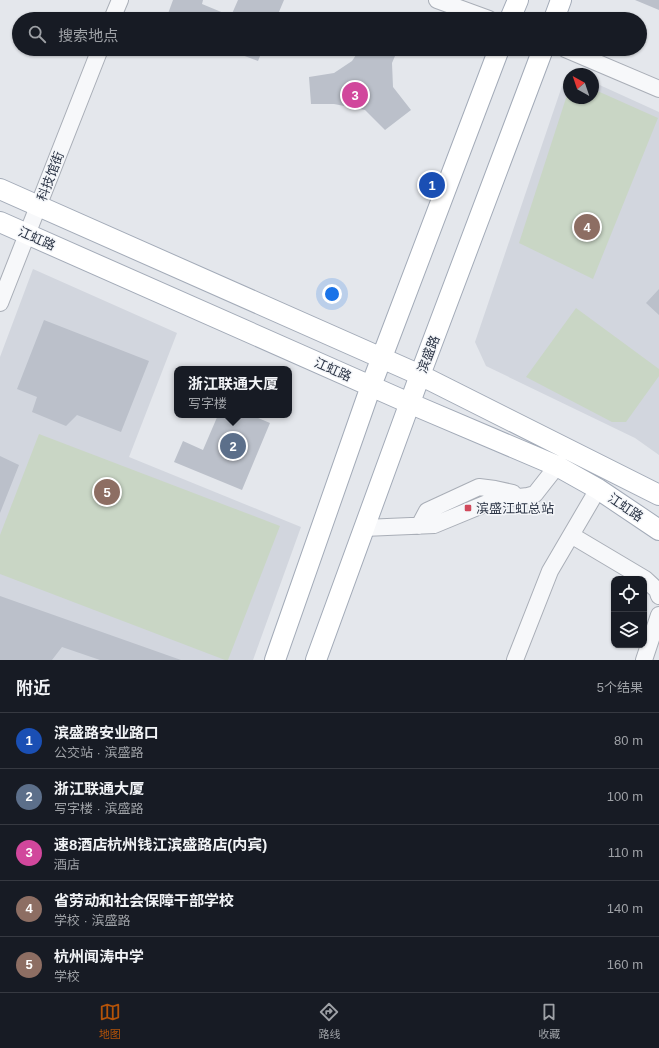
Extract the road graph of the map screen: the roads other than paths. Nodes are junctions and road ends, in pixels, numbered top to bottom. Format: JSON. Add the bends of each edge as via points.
{"nodes":[{"id":1,"x":120,"y":0,"type":"edge"},
{"id":2,"x":437,"y":0,"type":"edge"},
{"id":3,"x":518,"y":0,"type":"edge"},
{"id":4,"x":561,"y":0,"type":"edge"},
{"id":5,"x":115,"y":12,"type":"edge"},
{"id":6,"x":470,"y":12,"type":"edge"},
{"id":7,"x":513,"y":12,"type":"edge"},
{"id":8,"x":557,"y":12,"type":"edge"},
{"id":9,"x":97,"y":56,"type":"edge"},
{"id":10,"x":496,"y":56,"type":"edge"},
{"id":11,"x":540,"y":56,"type":"edge"},
{"id":12,"x":581,"y":56,"type":"edge"},
{"id":13,"x":659,"y":89,"type":"edge"},
{"id":14,"x":0,"y":189,"type":"edge"},
{"id":15,"x":39,"y":206,"type":"junction"},
{"id":16,"x":0,"y":222,"type":"edge"},
{"id":17,"x":27,"y":233,"type":"junction"},
{"id":18,"x":0,"y":303,"type":"edge"},
{"id":19,"x":382,"y":358,"type":"junction"},
{"id":20,"x":420,"y":375,"type":"junction"},
{"id":21,"x":371,"y":386,"type":"junction"},
{"id":22,"x":409,"y":403,"type":"junction"},
{"id":23,"x":558,"y":466,"type":"junction"},
{"id":24,"x":598,"y":489,"type":"junction"},
{"id":25,"x":659,"y":495,"type":"edge"},
{"id":26,"x":364,"y":528,"type":"junction"},
{"id":27,"x":659,"y":530,"type":"edge"},
{"id":28,"x":571,"y":535,"type":"junction"},
{"id":29,"x":659,"y":596,"type":"edge"},
{"id":30,"x":659,"y":615,"type":"edge"},
{"id":31,"x":275,"y":660,"type":"edge"},
{"id":32,"x":316,"y":660,"type":"edge"},
{"id":33,"x":515,"y":660,"type":"edge"},
{"id":34,"x":644,"y":660,"type":"edge"}],
"edges":[{"from":1,"to":5,"type":"street"},
{"from":2,"to":6,"type":"street"},
{"from":3,"to":7,"type":"main road"},
{"from":4,"to":8,"type":"main road"},
{"from":9,"to":15,"type":"street","name":"科技馆街"},
{"from":10,"to":19,"type":"main road"},
{"from":11,"to":20,"type":"main road","name":"滨盛路"},
{"from":12,"to":13,"type":"street"},
{"from":14,"to":15,"type":"main road","name":"江虹路"},
{"from":15,"to":17,"type":"street","name":"科技馆街"},
{"from":15,"to":19,"type":"main road","name":"江虹路"},
{"from":16,"to":17,"type":"main road","name":"江虹路"},
{"from":17,"to":18,"type":"street","name":"科技馆街"},
{"from":17,"to":21,"type":"main road","name":"江虹路"},
{"from":19,"to":20,"type":"main road","name":"江虹路"},
{"from":19,"to":21,"type":"main road"},
{"from":20,"to":22,"type":"main road","name":"滨盛路"},
{"from":20,"to":25,"type":"main road","name":"江虹路"},
{"from":21,"to":22,"type":"main road","name":"江虹路"},
{"from":21,"to":31,"type":"main road"},
{"from":22,"to":23,"type":"main road","name":"江虹路"},
{"from":22,"to":26,"type":"main road","name":"滨盛路"},
{"from":23,"to":24,"type":"main road","name":"江虹路"},
{"from":23,"to":26,"type":"street","via":[[535,494],[497,499],[434,525]]},
{"from":24,"to":27,"type":"main road","name":"江虹路"},
{"from":24,"to":28,"type":"street"},
{"from":26,"to":32,"type":"main road","name":"滨盛路"},
{"from":28,"to":29,"type":"street","via":[[645,579],[657,590]]},
{"from":28,"to":33,"type":"street","via":[[550,571]]},
{"from":30,"to":34,"type":"street"}]}
